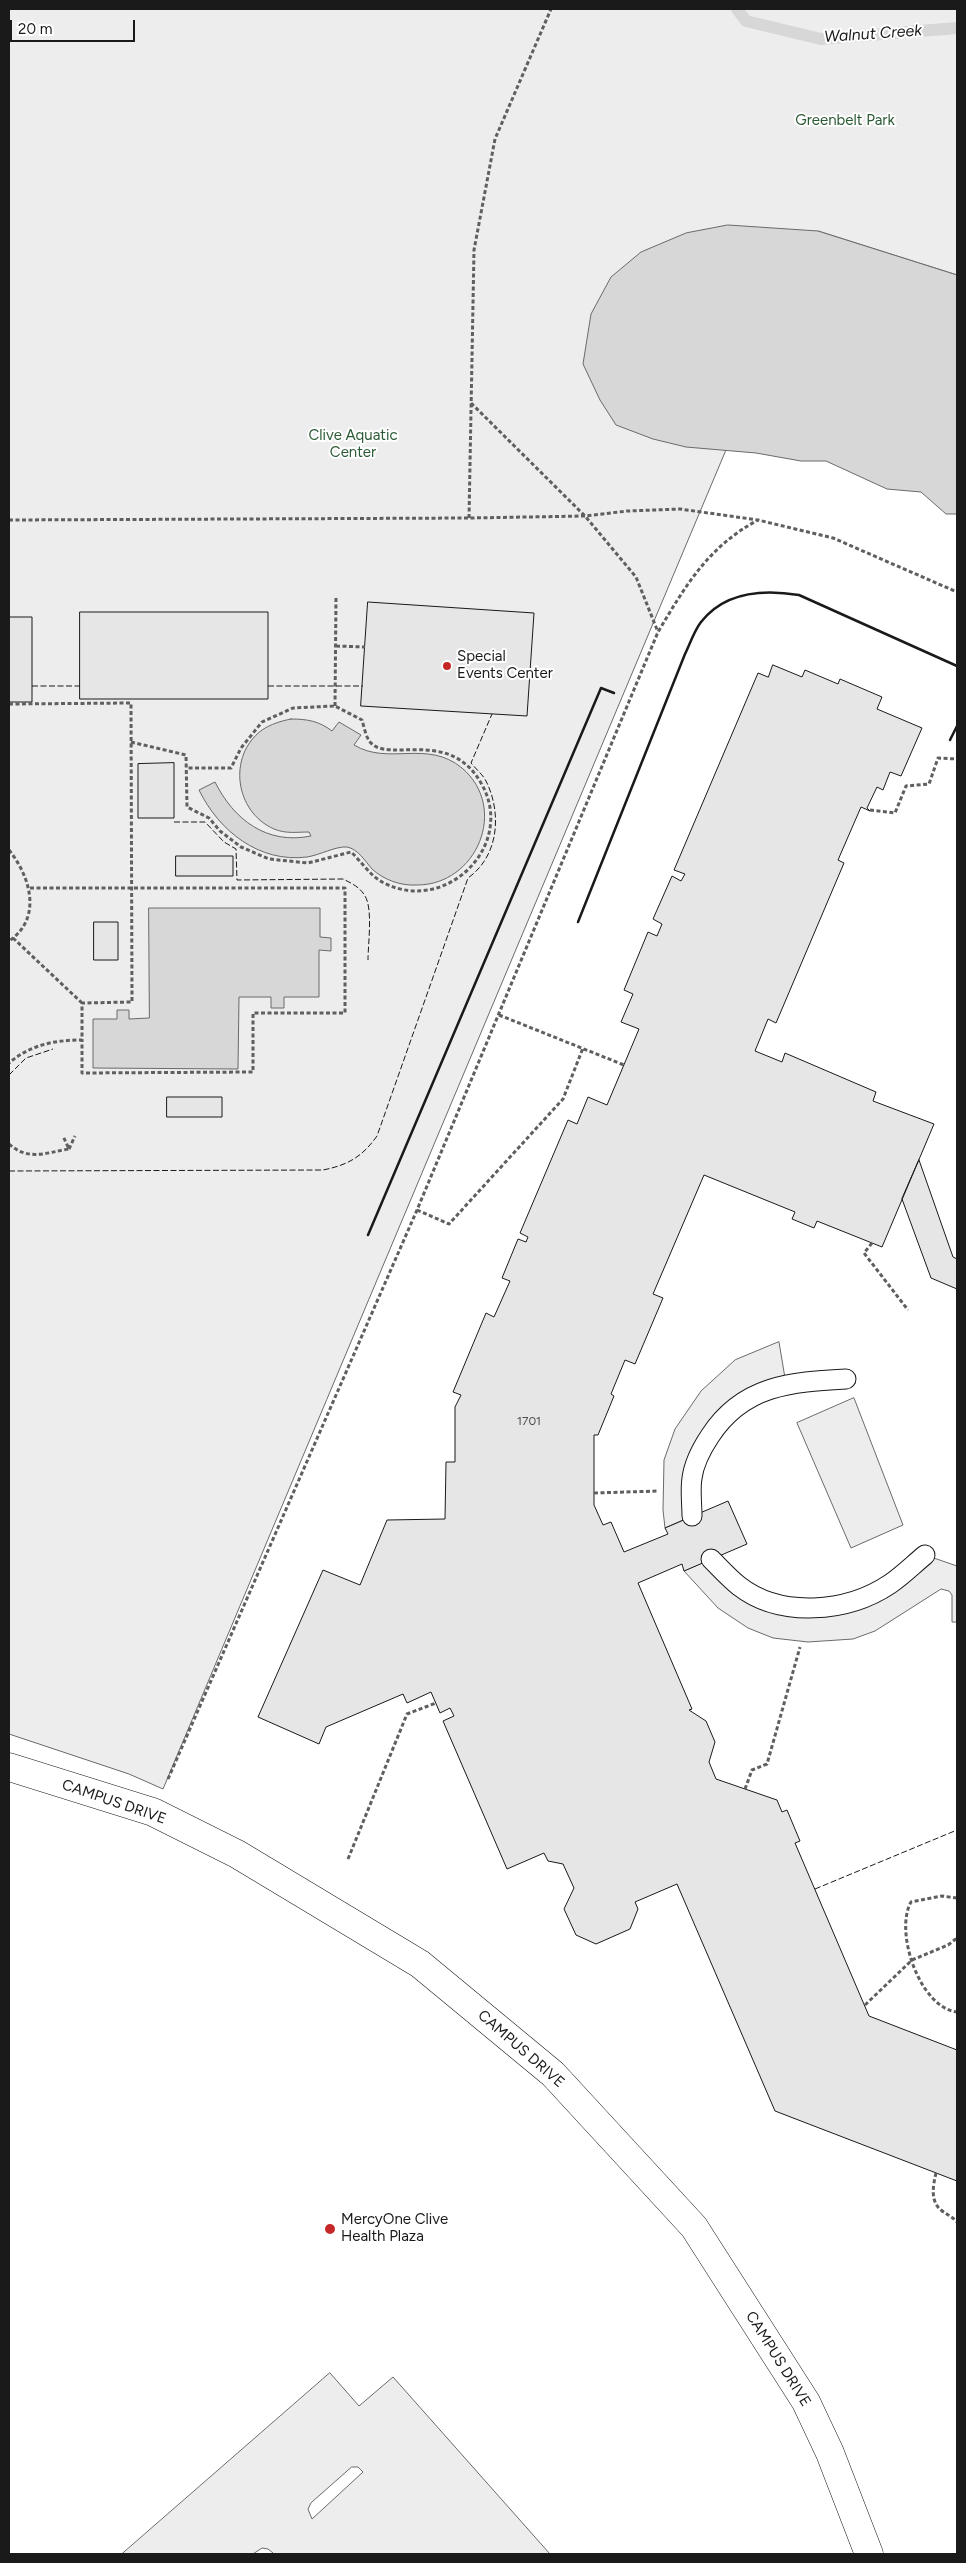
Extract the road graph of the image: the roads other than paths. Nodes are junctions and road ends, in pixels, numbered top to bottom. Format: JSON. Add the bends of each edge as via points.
{"nodes":[{"id":1,"x":846,"y":1379,"type":"dead end"},
{"id":2,"x":692,"y":1516,"type":"dead end"},
{"id":3,"x":925,"y":1555,"type":"dead end"},
{"id":4,"x":711,"y":1559,"type":"dead end"},
{"id":5,"x":9,"y":1767,"type":"edge"},
{"id":6,"x":869,"y":2554,"type":"edge"}],
"edges":[{"from":1,"to":2,"type":"lane","via":[[771,1387],[743,1401],[718,1423],[702,1448],[692,1477]]},
{"from":3,"to":4,"type":"lane","via":[[889,1584],[861,1598],[829,1607],[798,1608],[766,1602],[739,1586]]},
{"from":5,"to":6,"type":"street","name":"CAMPUS DRIVE","via":[[153,1812],[237,1854],[420,1964],[553,2074],[694,2227],[806,2402],[830,2453]]}]}
